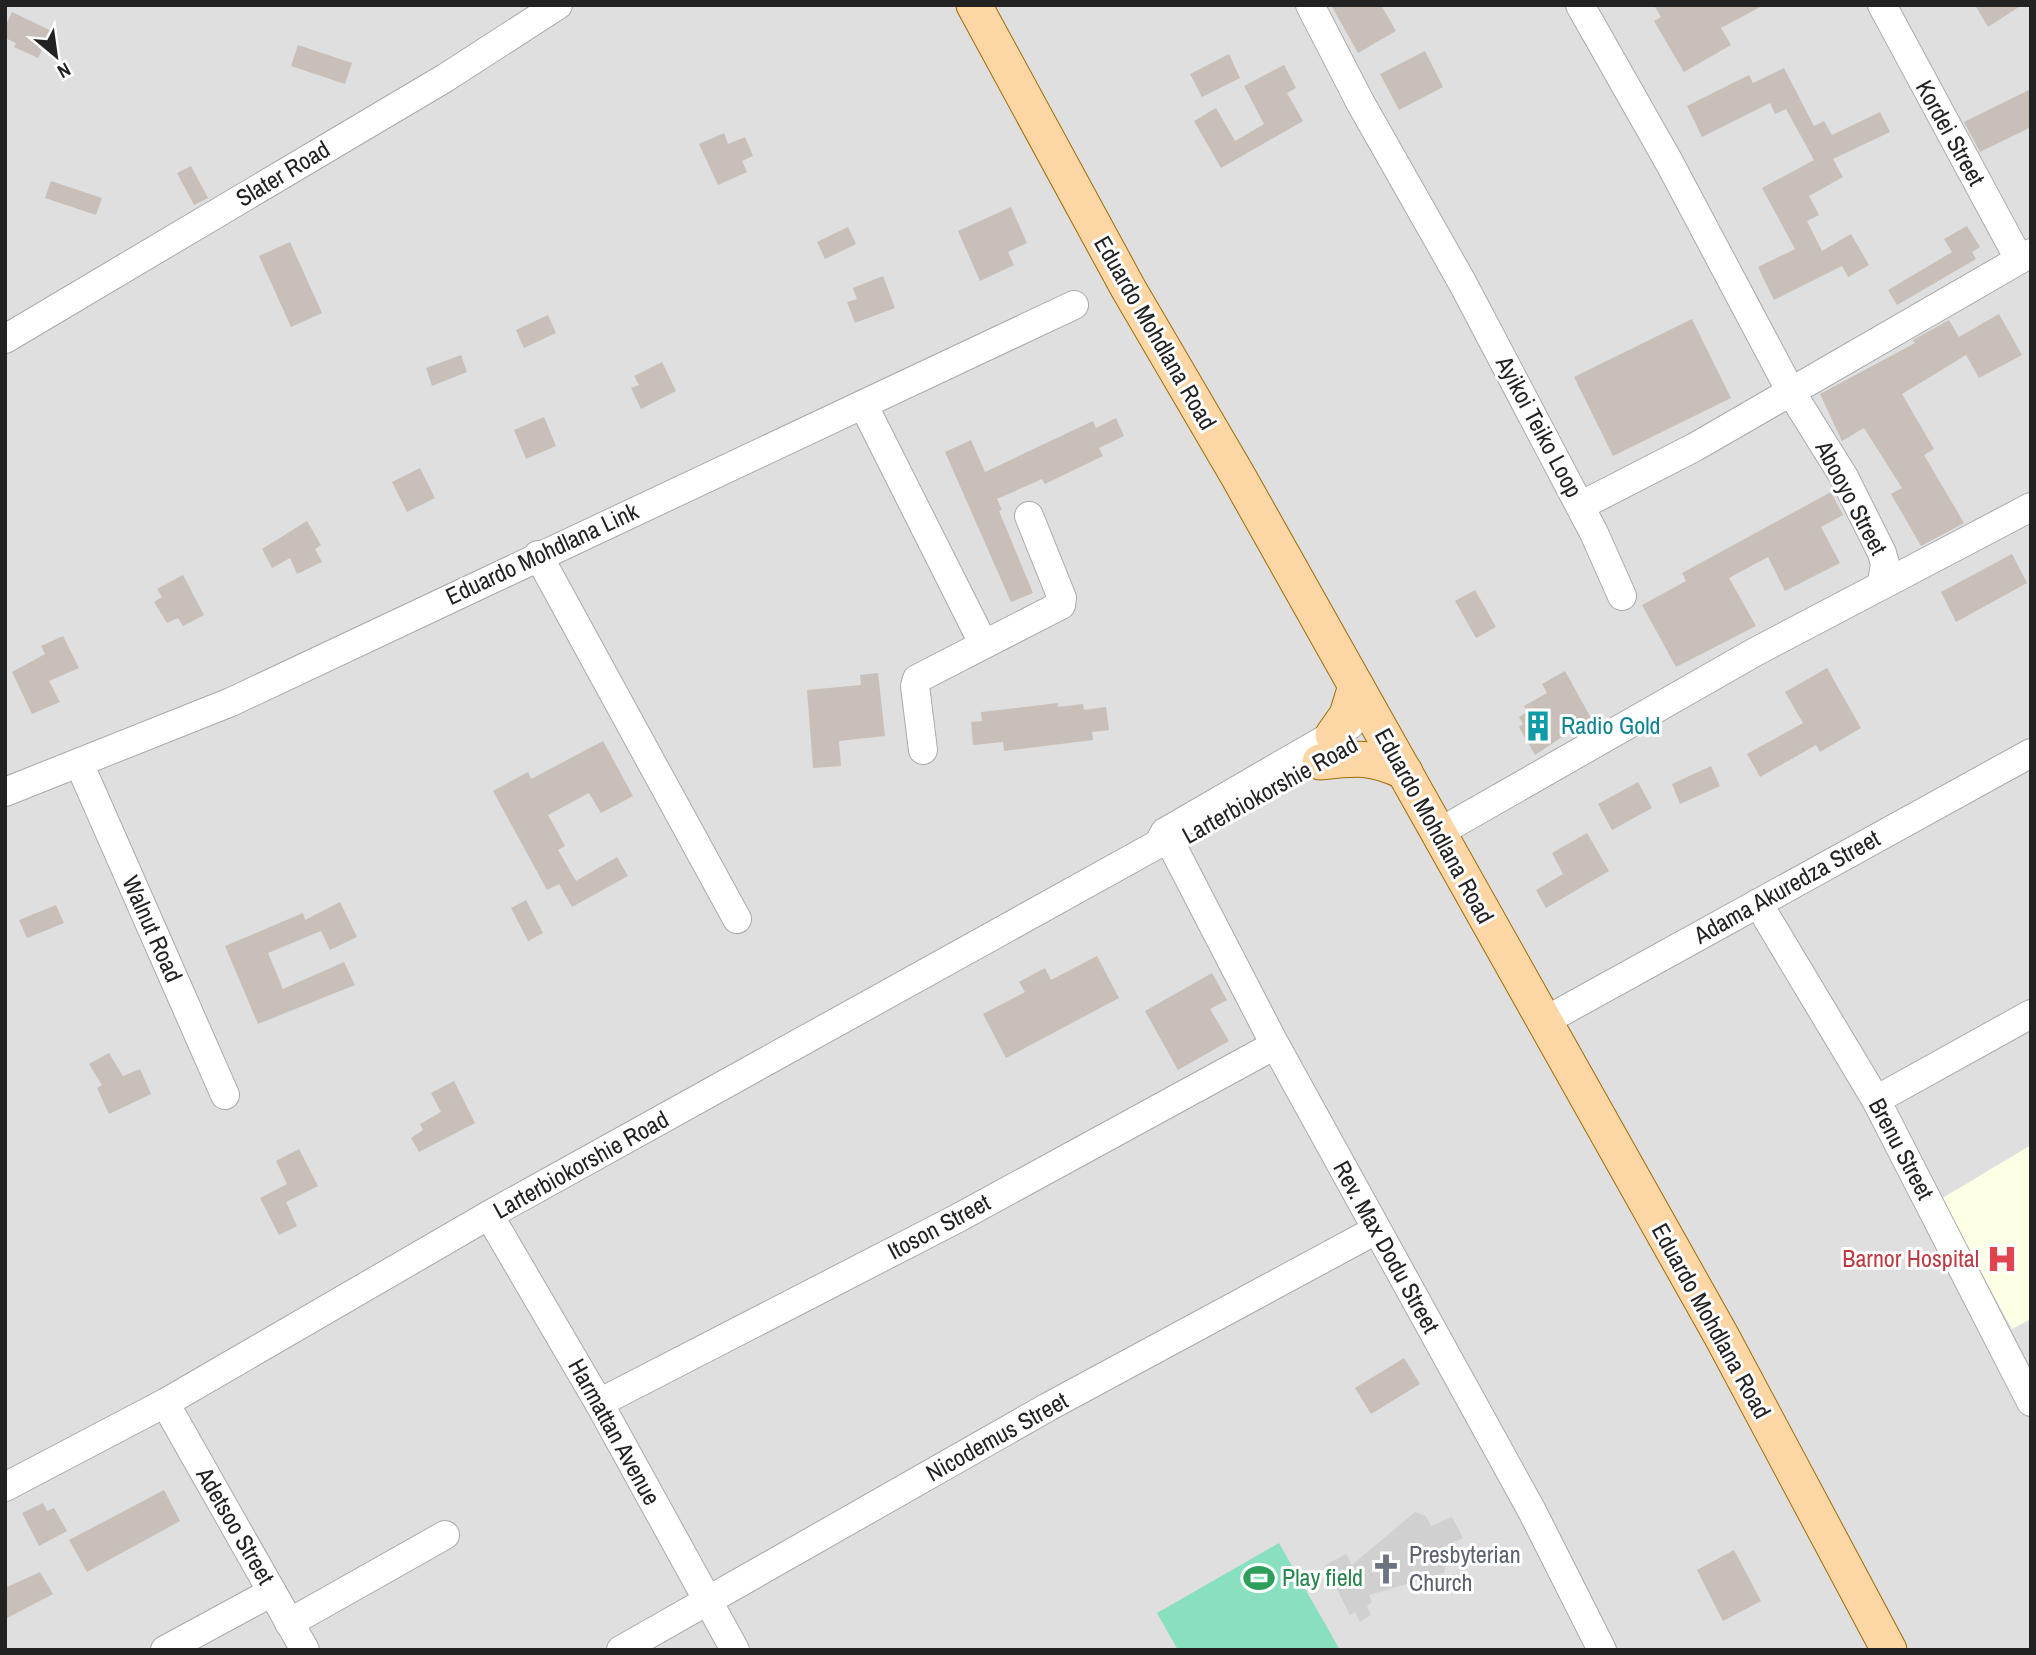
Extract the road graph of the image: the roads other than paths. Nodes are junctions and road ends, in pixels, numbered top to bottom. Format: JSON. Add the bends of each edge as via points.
{"nodes":[{"id":1,"x":558,"y":5,"type":"edge"},
{"id":2,"x":974,"y":5,"type":"edge"},
{"id":3,"x":1310,"y":5,"type":"edge"},
{"id":4,"x":1580,"y":5,"type":"edge"},
{"id":5,"x":1882,"y":5,"type":"edge"},
{"id":6,"x":2025,"y":256,"type":"edge"},
{"id":7,"x":1074,"y":305,"type":"dead end"},
{"id":8,"x":5,"y":339,"type":"edge"},
{"id":9,"x":1791,"y":392,"type":"junction"},
{"id":10,"x":864,"y":406,"type":"junction"},
{"id":11,"x":1580,"y":506,"type":"junction"},
{"id":12,"x":2031,"y":507,"type":"edge"},
{"id":13,"x":1029,"y":516,"type":"dead end"},
{"id":14,"x":538,"y":555,"type":"junction"},
{"id":15,"x":1882,"y":583,"type":"junction"},
{"id":16,"x":1622,"y":596,"type":"dead end"},
{"id":17,"x":983,"y":643,"type":"junction"},
{"id":18,"x":1369,"y":709,"type":"junction"},
{"id":19,"x":1327,"y":748,"type":"junction"},
{"id":20,"x":923,"y":750,"type":"dead end"},
{"id":21,"x":2031,"y":753,"type":"edge"},
{"id":22,"x":79,"y":763,"type":"junction"},
{"id":23,"x":1405,"y":772,"type":"junction"},
{"id":24,"x":5,"y":792,"type":"edge"},
{"id":25,"x":1438,"y":833,"type":"junction"},
{"id":26,"x":1165,"y":840,"type":"junction"},
{"id":27,"x":1758,"y":903,"type":"junction"},
{"id":28,"x":737,"y":919,"type":"dead end"},
{"id":29,"x":2031,"y":1014,"type":"edge"},
{"id":30,"x":1543,"y":1022,"type":"junction"},
{"id":31,"x":1275,"y":1045,"type":"junction"},
{"id":32,"x":225,"y":1095,"type":"dead end"},
{"id":33,"x":1876,"y":1100,"type":"junction"},
{"id":34,"x":489,"y":1215,"type":"junction"},
{"id":35,"x":1376,"y":1230,"type":"junction"},
{"id":36,"x":2031,"y":1402,"type":"edge"},
{"id":37,"x":165,"y":1403,"type":"junction"},
{"id":38,"x":599,"y":1403,"type":"junction"},
{"id":39,"x":5,"y":1487,"type":"edge"},
{"id":40,"x":445,"y":1535,"type":"dead end"},
{"id":41,"x":272,"y":1592,"type":"junction"},
{"id":42,"x":707,"y":1600,"type":"junction"},
{"id":43,"x":289,"y":1623,"type":"junction"},
{"id":44,"x":165,"y":1650,"type":"edge"},
{"id":45,"x":305,"y":1650,"type":"edge"},
{"id":46,"x":621,"y":1650,"type":"edge"},
{"id":47,"x":735,"y":1650,"type":"edge"},
{"id":48,"x":1602,"y":1650,"type":"edge"},
{"id":49,"x":1889,"y":1650,"type":"edge"}],
"edges":[{"from":1,"to":8,"type":"street","name":"Slater Road","via":[[444,78]]},
{"from":2,"to":18,"type":"main road","name":"Eduardo Mohdlana Road","via":[[1128,288]]},
{"from":3,"to":11,"type":"street","name":"Ayikoi Teiko Loop"},
{"from":4,"to":9,"type":"street","name":"Abooyo Street"},
{"from":5,"to":6,"type":"street","name":"Kordei Street"},
{"from":6,"to":9,"type":"street","name":"Ayikoi Teiko Loop"},
{"from":7,"to":10,"type":"street","name":"Eduardo Mohdlana Link"},
{"from":9,"to":11,"type":"street","name":"Ayikoi Teiko Loop"},
{"from":9,"to":15,"type":"street","name":"Abooyo Street","via":[[1874,535],[1885,564]]},
{"from":10,"to":14,"type":"street","name":"Eduardo Mohdlana Link"},
{"from":10,"to":17,"type":"street"},
{"from":11,"to":16,"type":"street"},
{"from":12,"to":15,"type":"street"},
{"from":13,"to":17,"type":"street","via":[[1061,605]]},
{"from":14,"to":22,"type":"street","name":"Eduardo Mohdlana Link","via":[[231,702]]},
{"from":14,"to":28,"type":"street"},
{"from":15,"to":25,"type":"street","name":"Abooyo Street"},
{"from":17,"to":20,"type":"street","via":[[917,679]]},
{"from":18,"to":19,"type":"street","name":"Larterbiokorshie Road"},
{"from":18,"to":19,"type":"main road","via":[[1347,715]]},
{"from":18,"to":23,"type":"main road","name":"Eduardo Mohdlana Road"},
{"from":19,"to":23,"type":"main road"},
{"from":19,"to":26,"type":"street","name":"Larterbiokorshie Road"},
{"from":21,"to":27,"type":"street","name":"Adama Akuredza Street"},
{"from":22,"to":24,"type":"street","name":"Eduardo Mohdlana Link"},
{"from":22,"to":32,"type":"street","name":"Walnut Road"},
{"from":23,"to":25,"type":"main road","name":"Eduardo Mohdlana Road"},
{"from":25,"to":30,"type":"main road","name":"Eduardo Mohdlana Road"},
{"from":26,"to":31,"type":"street","name":"Rev. Max Dodu Street"},
{"from":26,"to":34,"type":"street","name":"Larterbiokorshie Road"},
{"from":27,"to":30,"type":"street","name":"Adama Akuredza Street"},
{"from":27,"to":33,"type":"street","name":"Brenu Street"},
{"from":29,"to":33,"type":"street"},
{"from":30,"to":49,"type":"main road","name":"Eduardo Mohdlana Road","via":[[1722,1337]]},
{"from":31,"to":35,"type":"street","name":"Rev. Max Dodu Street"},
{"from":31,"to":38,"type":"street","name":"Itoson Street","via":[[958,1218]]},
{"from":33,"to":36,"type":"street","name":"Brenu Street"},
{"from":34,"to":37,"type":"street","name":"Larterbiokorshie Road"},
{"from":34,"to":38,"type":"street","name":"Harmattan Avenue"},
{"from":35,"to":42,"type":"street","name":"Nicodemus Street","via":[[1048,1407]]},
{"from":35,"to":48,"type":"street","name":"Rev. Max Dodu Street","via":[[1532,1511]]},
{"from":37,"to":39,"type":"street","name":"Larterbiokorshie Road"},
{"from":37,"to":41,"type":"street","name":"Adetsoo Street"},
{"from":38,"to":42,"type":"street","name":"Harmattan Avenue"},
{"from":40,"to":43,"type":"street"},
{"from":41,"to":43,"type":"street","name":"Adetsoo Street"},
{"from":41,"to":44,"type":"street"},
{"from":42,"to":46,"type":"street","name":"Nicodemus Street"},
{"from":42,"to":47,"type":"street","name":"Harmattan Avenue"},
{"from":43,"to":45,"type":"street","name":"Adetsoo Street"}]}
